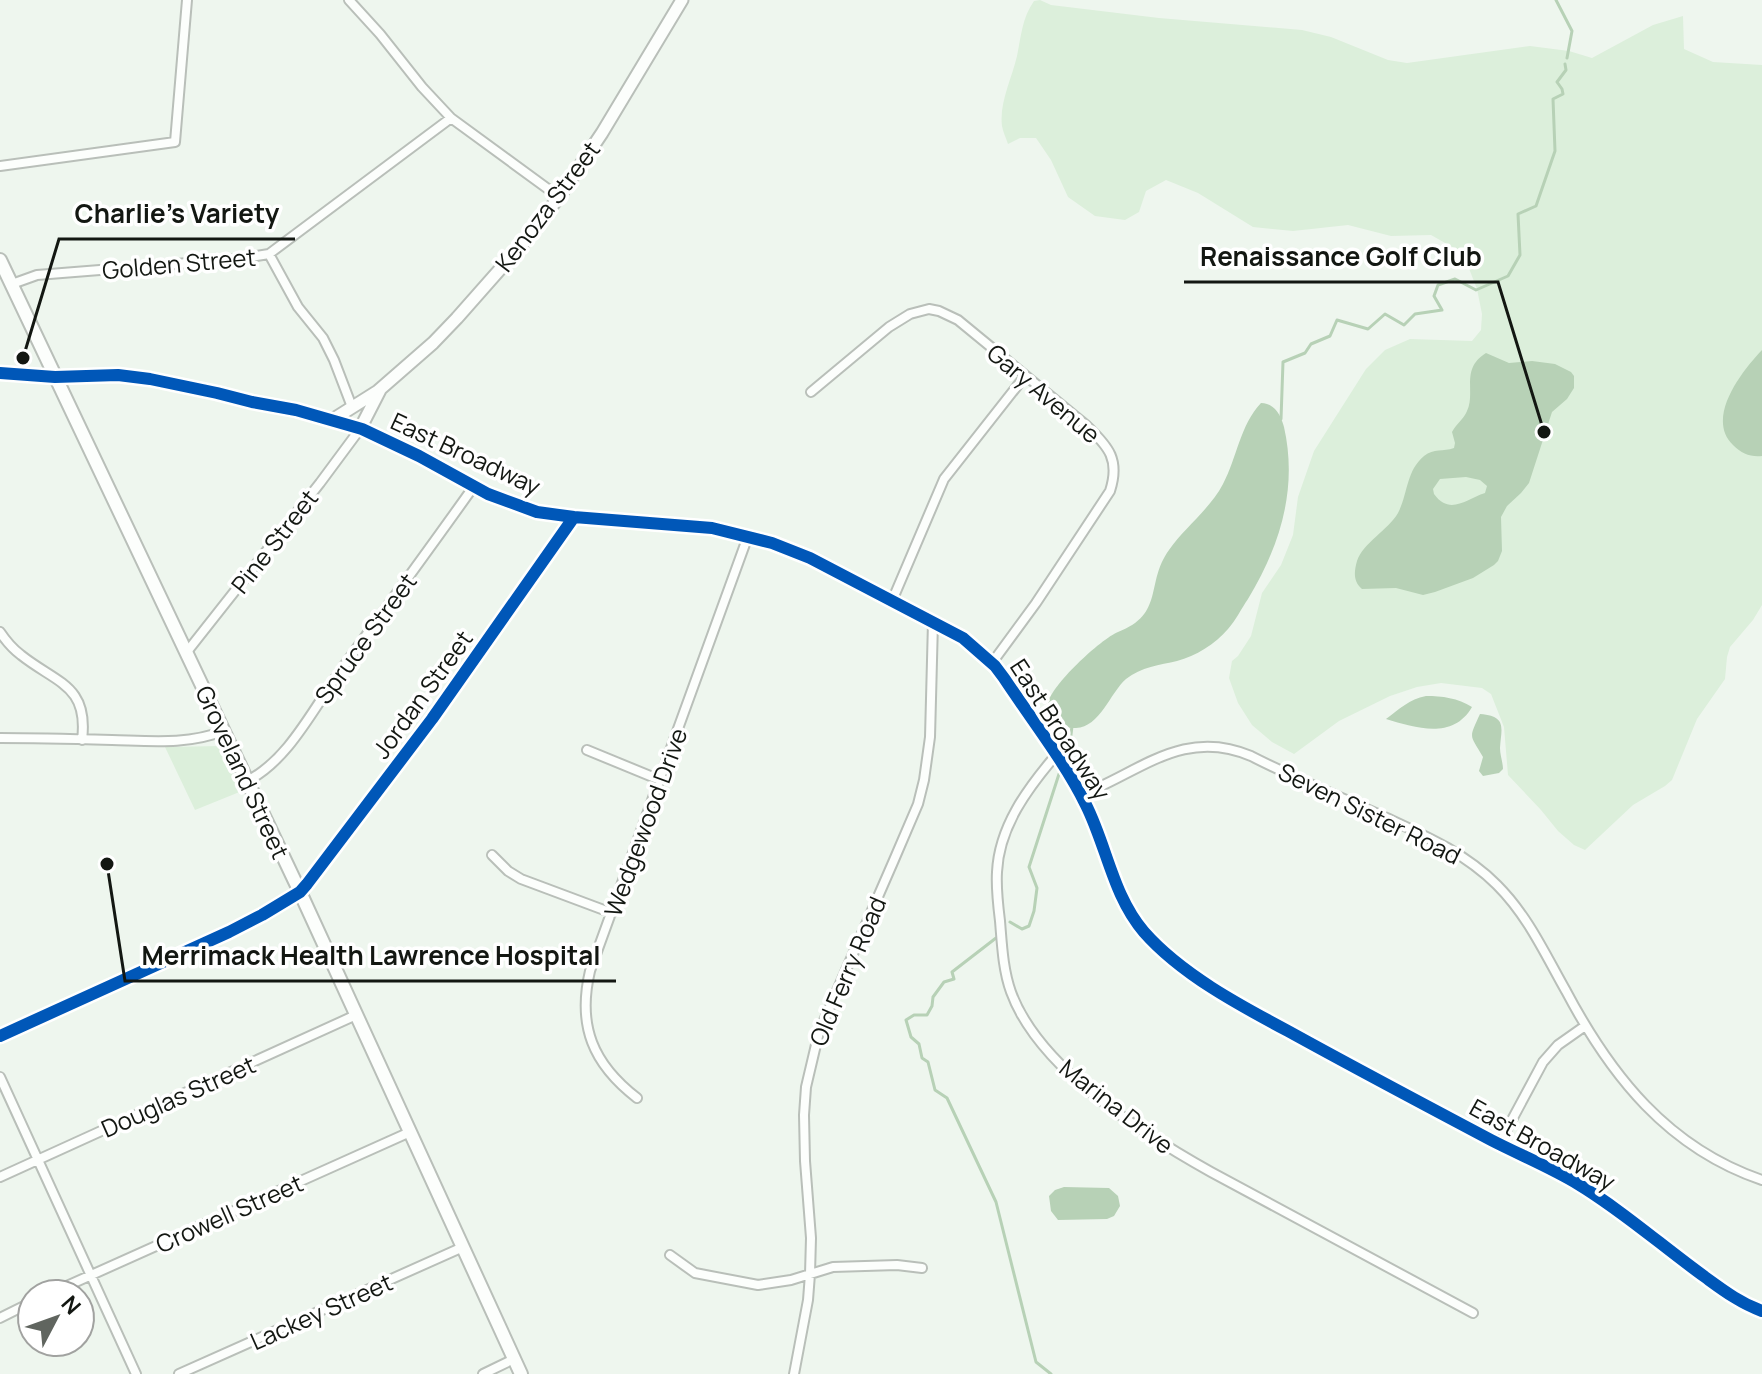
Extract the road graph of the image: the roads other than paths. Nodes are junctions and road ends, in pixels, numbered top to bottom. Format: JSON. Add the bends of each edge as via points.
{"nodes":[{"id":1,"x":187,"y":0,"type":"edge"},
{"id":2,"x":349,"y":0,"type":"edge"},
{"id":3,"x":682,"y":0,"type":"edge"},
{"id":4,"x":451,"y":118,"type":"junction"},
{"id":5,"x":0,"y":166,"type":"edge"},
{"id":6,"x":559,"y":197,"type":"junction"},
{"id":7,"x":269,"y":254,"type":"junction"},
{"id":8,"x":0,"y":260,"type":"edge"},
{"id":9,"x":12,"y":284,"type":"junction"},
{"id":10,"x":0,"y":373,"type":"edge"},
{"id":11,"x":1025,"y":376,"type":"junction"},
{"id":12,"x":55,"y":377,"type":"junction"},
{"id":13,"x":381,"y":388,"type":"junction"},
{"id":14,"x":811,"y":392,"type":"dead end"},
{"id":15,"x":352,"y":407,"type":"junction"},
{"id":16,"x":332,"y":420,"type":"junction"},
{"id":17,"x":360,"y":429,"type":"junction"},
{"id":18,"x":474,"y":486,"type":"junction"},
{"id":19,"x":574,"y":517,"type":"junction"},
{"id":20,"x":748,"y":536,"type":"junction"},
{"id":21,"x":892,"y":601,"type":"junction"},
{"id":22,"x":933,"y":622,"type":"junction"},
{"id":23,"x":0,"y":632,"type":"edge"},
{"id":24,"x":10,"y":645,"type":"junction"},
{"id":25,"x":1,"y":652,"type":"edge"},
{"id":26,"x":186,"y":653,"type":"junction"},
{"id":27,"x":992,"y":663,"type":"junction"},
{"id":28,"x":223,"y":731,"type":"junction"},
{"id":29,"x":0,"y":738,"type":"edge"},
{"id":30,"x":82,"y":740,"type":"junction"},
{"id":31,"x":587,"y":750,"type":"dead end"},
{"id":32,"x":1056,"y":755,"type":"junction"},
{"id":33,"x":660,"y":780,"type":"junction"},
{"id":34,"x":247,"y":781,"type":"junction"},
{"id":35,"x":1081,"y":795,"type":"junction"},
{"id":36,"x":492,"y":855,"type":"dead end"},
{"id":37,"x":300,"y":892,"type":"junction"},
{"id":38,"x":612,"y":913,"type":"junction"},
{"id":39,"x":356,"y":1015,"type":"junction"},
{"id":40,"x":1585,"y":1026,"type":"junction"},
{"id":41,"x":0,"y":1036,"type":"edge"},
{"id":42,"x":0,"y":1077,"type":"edge"},
{"id":43,"x":637,"y":1098,"type":"dead end"},
{"id":44,"x":410,"y":1132,"type":"junction"},
{"id":45,"x":1499,"y":1144,"type":"junction"},
{"id":46,"x":37,"y":1159,"type":"junction"},
{"id":47,"x":0,"y":1177,"type":"edge"},
{"id":48,"x":1762,"y":1180,"type":"edge"},
{"id":49,"x":463,"y":1247,"type":"junction"},
{"id":50,"x":670,"y":1255,"type":"dead end"},
{"id":51,"x":922,"y":1268,"type":"dead end"},
{"id":52,"x":810,"y":1274,"type":"junction"},
{"id":53,"x":90,"y":1275,"type":"junction"},
{"id":54,"x":84,"y":1278,"type":"edge"},
{"id":55,"x":1762,"y":1311,"type":"edge"},
{"id":56,"x":1473,"y":1313,"type":"dead end"},
{"id":57,"x":514,"y":1359,"type":"junction"},
{"id":58,"x":136,"y":1374,"type":"edge"},
{"id":59,"x":179,"y":1374,"type":"edge"},
{"id":60,"x":483,"y":1374,"type":"edge"},
{"id":61,"x":521,"y":1374,"type":"edge"},
{"id":62,"x":794,"y":1374,"type":"edge"}],
"edges":[{"from":1,"to":5,"type":"street","via":[[175,142]]},
{"from":2,"to":4,"type":"street"},
{"from":3,"to":6,"type":"street","name":"Kenoza Street"},
{"from":4,"to":6,"type":"street"},
{"from":4,"to":7,"type":"street"},
{"from":6,"to":13,"type":"street","name":"Kenoza Street","via":[[457,318]]},
{"from":7,"to":9,"type":"street","name":"Golden Street","via":[[37,275]]},
{"from":7,"to":15,"type":"street","name":"Golden Street","via":[[298,307],[323,338]]},
{"from":8,"to":9,"type":"main road","name":"Groveland Street"},
{"from":9,"to":12,"type":"main road","name":"Groveland Street"},
{"from":10,"to":12,"type":"street","name":"East Broadway"},
{"from":11,"to":14,"type":"street","name":"Gary Avenue","via":[[958,320],[923,309],[889,327]]},
{"from":11,"to":21,"type":"street","via":[[944,479]]},
{"from":11,"to":27,"type":"street","name":"Gary Avenue","via":[[1101,439],[1115,473],[1092,520]]},
{"from":12,"to":16,"type":"street","name":"East Broadway","via":[[150,379]]},
{"from":12,"to":26,"type":"main road","name":"Groveland Street"},
{"from":13,"to":15,"type":"street","name":"Kenoza Street"},
{"from":13,"to":17,"type":"street","name":"Kenoza Street"},
{"from":15,"to":16,"type":"street","name":"Kenoza Street"},
{"from":16,"to":17,"type":"street","name":"East Broadway"},
{"from":17,"to":18,"type":"street","name":"East Broadway"},
{"from":17,"to":26,"type":"street","name":"Pine Street"},
{"from":18,"to":19,"type":"street","name":"East Broadway","via":[[537,512]]},
{"from":18,"to":34,"type":"street","name":"Spruce Street","via":[[285,750]]},
{"from":19,"to":20,"type":"street","name":"East Broadway","via":[[712,528]]},
{"from":19,"to":37,"type":"street","name":"Jordan Street","via":[[400,764]]},
{"from":20,"to":21,"type":"street","name":"East Broadway","via":[[810,558]]},
{"from":20,"to":33,"type":"street","name":"Wedgewood Drive"},
{"from":21,"to":22,"type":"street","name":"East Broadway"},
{"from":22,"to":27,"type":"street","name":"East Broadway","via":[[972,644]]},
{"from":22,"to":52,"type":"street","name":"Old Ferry Road","via":[[930,737],[918,804],[819,1032],[806,1087]]},
{"from":23,"to":24,"type":"street"},
{"from":24,"to":25,"type":"street"},
{"from":24,"to":30,"type":"street","via":[[72,692],[83,711]]},
{"from":26,"to":28,"type":"main road","name":"Groveland Street"},
{"from":27,"to":32,"type":"street","name":"East Broadway"},
{"from":28,"to":30,"type":"street","via":[[192,740]]},
{"from":28,"to":34,"type":"main road","name":"Groveland Street"},
{"from":29,"to":30,"type":"street"},
{"from":31,"to":33,"type":"street"},
{"from":32,"to":35,"type":"street","name":"East Broadway"},
{"from":32,"to":56,"type":"street","name":"Marina Drive","via":[[1012,818],[997,872],[1006,977],[1036,1036],[1073,1078],[1168,1147]]},
{"from":33,"to":38,"type":"street","name":"Wedgewood Drive"},
{"from":34,"to":37,"type":"main road","name":"Groveland Street"},
{"from":35,"to":40,"type":"street","name":"Seven Sister Road","via":[[1168,753],[1218,747],[1251,756],[1437,841],[1481,871],[1525,918]]},
{"from":35,"to":45,"type":"street","name":"East Broadway","via":[[1124,901],[1161,950],[1243,1007]]},
{"from":36,"to":38,"type":"street","via":[[521,879]]},
{"from":37,"to":39,"type":"main road","name":"Groveland Street"},
{"from":37,"to":41,"type":"street","via":[[240,926]]},
{"from":38,"to":43,"type":"street","name":"Wedgewood Drive","via":[[587,985],[588,1026],[597,1056]]},
{"from":39,"to":44,"type":"main road","name":"Groveland Street"},
{"from":39,"to":46,"type":"street","name":"Douglas Street"},
{"from":40,"to":45,"type":"street","via":[[1543,1062]]},
{"from":40,"to":48,"type":"street","name":"Seven Sister Road","via":[[1628,1088],[1666,1125],[1709,1155]]},
{"from":42,"to":46,"type":"street"},
{"from":44,"to":49,"type":"main road","name":"Groveland Street"},
{"from":44,"to":53,"type":"street","name":"Crowell Street"},
{"from":45,"to":55,"type":"street","name":"East Broadway","via":[[1581,1186],[1739,1301]]},
{"from":46,"to":47,"type":"street","name":"Douglas Street"},
{"from":46,"to":53,"type":"street"},
{"from":49,"to":57,"type":"main road","name":"Groveland Street"},
{"from":49,"to":59,"type":"street","name":"Lackey Street"},
{"from":50,"to":52,"type":"street","via":[[695,1273],[758,1285]]},
{"from":51,"to":52,"type":"street","via":[[833,1267]]},
{"from":52,"to":62,"type":"street","name":"Old Ferry Road"},
{"from":53,"to":54,"type":"street","name":"Crowell Street"},
{"from":53,"to":58,"type":"street"},
{"from":57,"to":60,"type":"street"},
{"from":57,"to":61,"type":"main road","name":"Groveland Street"}]}
